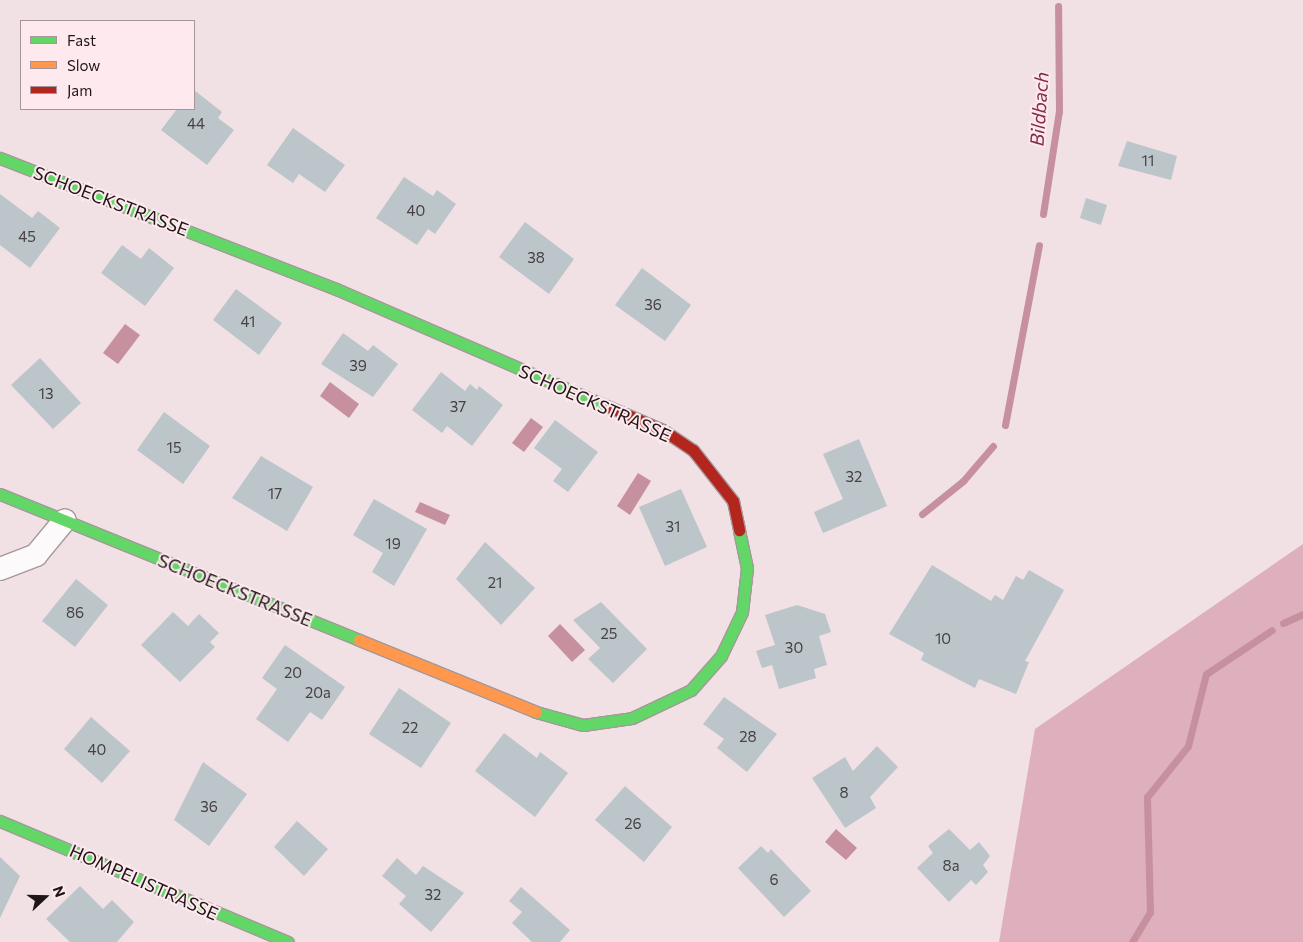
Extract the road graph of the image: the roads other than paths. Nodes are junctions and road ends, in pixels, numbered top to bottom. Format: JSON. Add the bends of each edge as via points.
{"nodes":[{"id":1,"x":0,"y":158,"type":"edge"},
{"id":2,"x":0,"y":494,"type":"edge"},
{"id":3,"x":65,"y":520,"type":"junction"},
{"id":4,"x":0,"y":569,"type":"edge"},
{"id":5,"x":0,"y":821,"type":"edge"},
{"id":6,"x":288,"y":942,"type":"edge"}],
"edges":[{"from":1,"to":3,"type":"street","name":"SCHOECKSTRASSE","via":[[336,289],[663,430],[693,450],[733,502],[747,568],[742,612],[721,656],[691,690],[632,718],[583,725],[512,702]]},
{"from":2,"to":3,"type":"street","name":"SCHOECKSTRASSE"},
{"from":3,"to":4,"type":"street","via":[[36,555]]},
{"from":5,"to":6,"type":"street","name":"HOMPELISTRASSE"}]}
